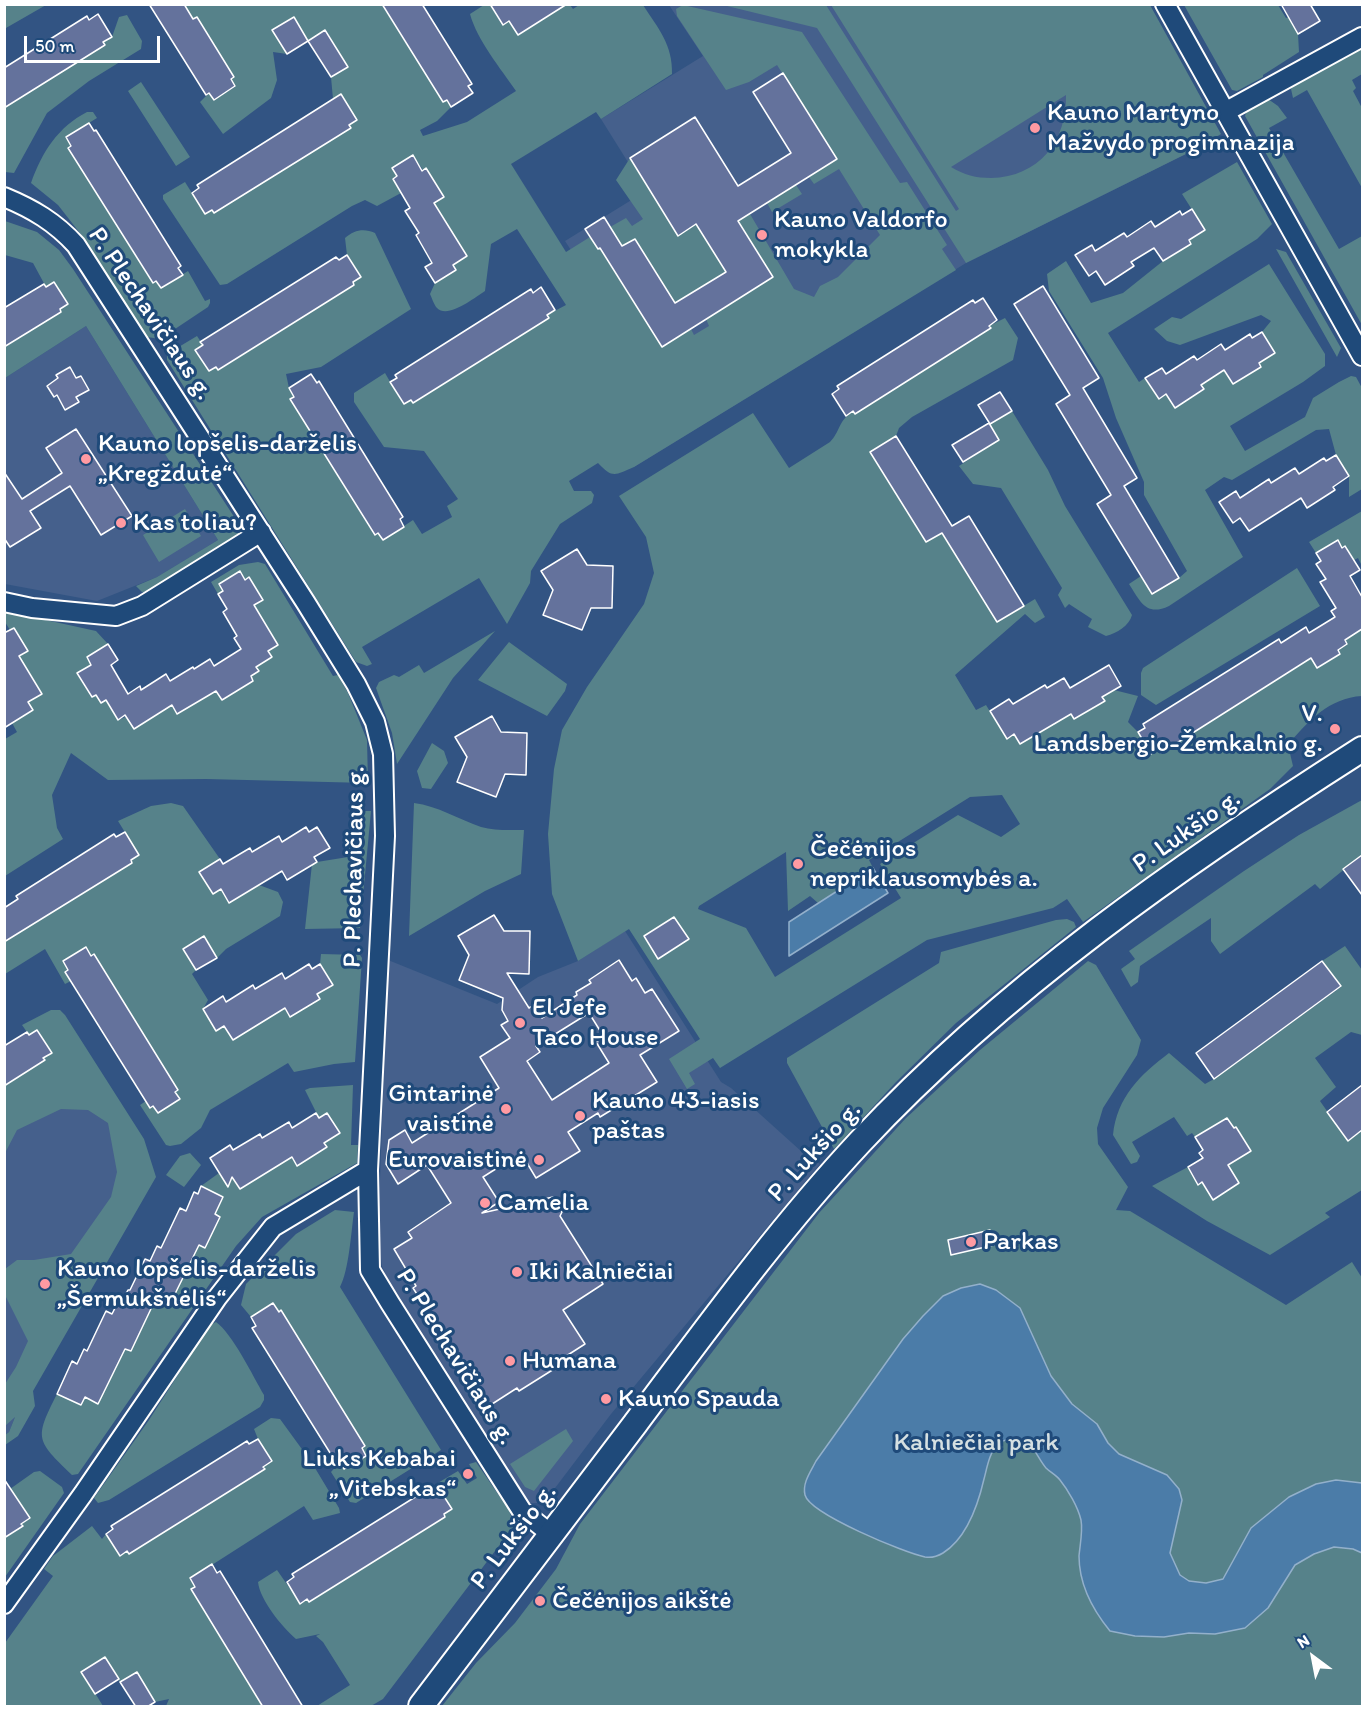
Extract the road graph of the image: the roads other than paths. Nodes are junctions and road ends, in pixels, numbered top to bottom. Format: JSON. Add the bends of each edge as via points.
{"nodes":[{"id":1,"x":1165,"y":4,"type":"edge"},
{"id":2,"x":1362,"y":37,"type":"edge"},
{"id":3,"x":1225,"y":112,"type":"junction"},
{"id":4,"x":4,"y":197,"type":"edge"},
{"id":5,"x":1362,"y":356,"type":"edge"},
{"id":6,"x":261,"y":532,"type":"junction"},
{"id":7,"x":4,"y":602,"type":"edge"},
{"id":8,"x":1362,"y":749,"type":"edge"},
{"id":9,"x":368,"y":1170,"type":"junction"},
{"id":10,"x":552,"y":1535,"type":"junction"},
{"id":11,"x":4,"y":1604,"type":"edge"},
{"id":12,"x":422,"y":1707,"type":"edge"}],
"edges":[{"from":1,"to":3,"type":"street"},
{"from":2,"to":3,"type":"street"},
{"from":3,"to":5,"type":"street"},
{"from":4,"to":6,"type":"street","name":"P. Plechavičiaus g.","via":[[42,214],[76,244]]},
{"from":6,"to":7,"type":"street","via":[[142,606],[116,616]]},
{"from":6,"to":9,"type":"street","name":"P. Plechavičiaus g.","via":[[356,684],[375,722],[383,754],[385,836]]},
{"from":8,"to":10,"type":"main road","name":"P. Lukšio g.","via":[[1205,852],[1118,915],[1027,986],[900,1102],[821,1185],[754,1266]]},
{"from":9,"to":10,"type":"street","name":"P. Plechavičiaus g.","via":[[370,1270],[522,1511]]},
{"from":9,"to":11,"type":"street","via":[[273,1227],[216,1298]]},
{"from":10,"to":12,"type":"main road","name":"P. Lukšio g."}]}
